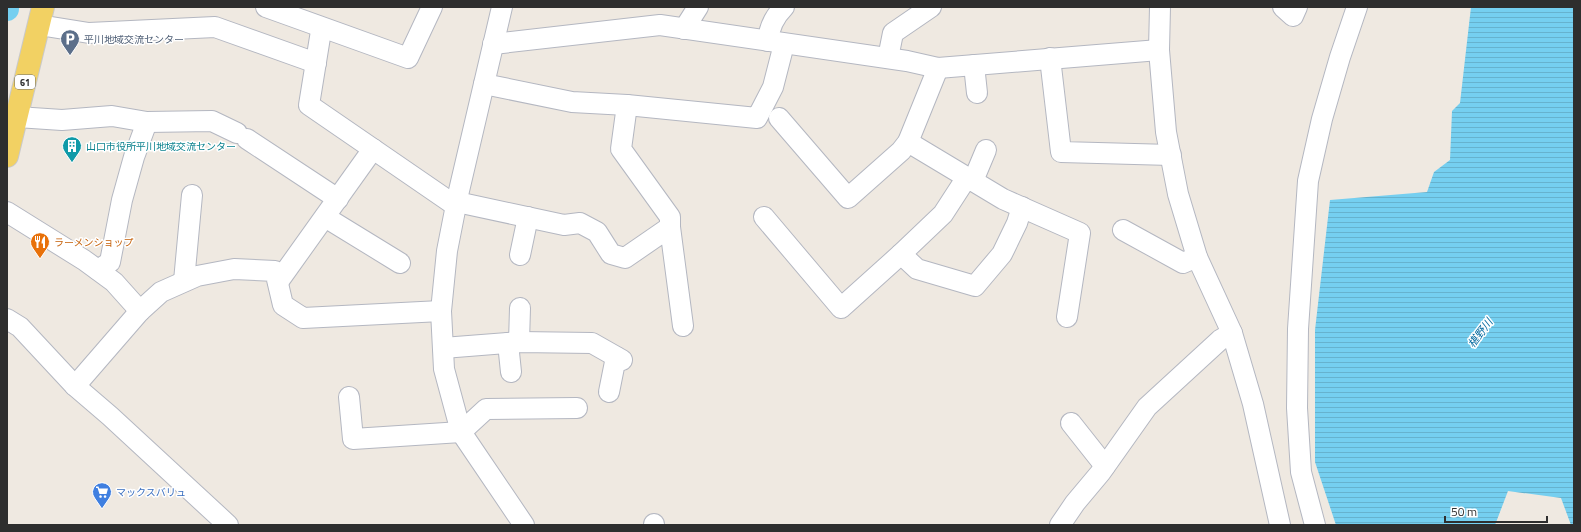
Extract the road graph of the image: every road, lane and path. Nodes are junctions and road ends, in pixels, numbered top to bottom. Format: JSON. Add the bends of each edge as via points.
{"nodes":[{"id":1,"x":266,"y":7,"type":"edge"},
{"id":2,"x":432,"y":7,"type":"edge"},
{"id":3,"x":502,"y":7,"type":"edge"},
{"id":4,"x":698,"y":7,"type":"edge"},
{"id":5,"x":784,"y":7,"type":"edge"},
{"id":6,"x":931,"y":7,"type":"edge"},
{"id":7,"x":1160,"y":7,"type":"edge"},
{"id":8,"x":1283,"y":7,"type":"edge"},
{"id":9,"x":1297,"y":7,"type":"edge"},
{"id":10,"x":1357,"y":7,"type":"edge"},
{"id":11,"x":41,"y":16,"type":"edge"},
{"id":12,"x":684,"y":29,"type":"junction"},
{"id":13,"x":321,"y":31,"type":"dead end"},
{"id":14,"x":774,"y":42,"type":"junction"},
{"id":15,"x":493,"y":44,"type":"junction"},
{"id":16,"x":1159,"y":50,"type":"junction"},
{"id":17,"x":888,"y":58,"type":"junction"},
{"id":18,"x":1050,"y":58,"type":"junction"},
{"id":19,"x":316,"y":63,"type":"junction"},
{"id":20,"x":974,"y":65,"type":"junction"},
{"id":21,"x":938,"y":68,"type":"junction"},
{"id":22,"x":484,"y":84,"type":"junction"},
{"id":23,"x":977,"y":93,"type":"dead end"},
{"id":24,"x":627,"y":105,"type":"junction"},
{"id":25,"x":17,"y":117,"type":"junction"},
{"id":26,"x":779,"y":118,"type":"dead end"},
{"id":27,"x":147,"y":122,"type":"junction"},
{"id":28,"x":908,"y":142,"type":"junction"},
{"id":29,"x":8,"y":144,"type":"edge"},
{"id":30,"x":373,"y":149,"type":"junction"},
{"id":31,"x":986,"y":150,"type":"dead end"},
{"id":32,"x":1170,"y":155,"type":"junction"},
{"id":33,"x":970,"y":179,"type":"junction"},
{"id":34,"x":192,"y":194,"type":"dead end"},
{"id":35,"x":338,"y":199,"type":"junction"},
{"id":36,"x":457,"y":204,"type":"junction"},
{"id":37,"x":1022,"y":207,"type":"junction"},
{"id":38,"x":7,"y":212,"type":"edge"},
{"id":39,"x":325,"y":217,"type":"junction"},
{"id":40,"x":528,"y":217,"type":"junction"},
{"id":41,"x":764,"y":217,"type":"dead end"},
{"id":42,"x":670,"y":227,"type":"junction"},
{"id":43,"x":1124,"y":230,"type":"dead end"},
{"id":44,"x":901,"y":254,"type":"junction"},
{"id":45,"x":520,"y":255,"type":"dead end"},
{"id":46,"x":1197,"y":257,"type":"junction"},
{"id":47,"x":400,"y":263,"type":"dead end"},
{"id":48,"x":98,"y":270,"type":"junction"},
{"id":49,"x":184,"y":281,"type":"junction"},
{"id":50,"x":278,"y":282,"type":"junction"},
{"id":51,"x":520,"y":308,"type":"dead end"},
{"id":52,"x":140,"y":311,"type":"junction"},
{"id":53,"x":441,"y":311,"type":"junction"},
{"id":54,"x":1067,"y":317,"type":"dead end"},
{"id":55,"x":7,"y":319,"type":"edge"},
{"id":56,"x":683,"y":326,"type":"dead end"},
{"id":57,"x":1232,"y":333,"type":"junction"},
{"id":58,"x":514,"y":343,"type":"junction"},
{"id":59,"x":443,"y":348,"type":"junction"},
{"id":60,"x":511,"y":372,"type":"dead end"},
{"id":61,"x":75,"y":386,"type":"junction"},
{"id":62,"x":609,"y":392,"type":"dead end"},
{"id":63,"x":349,"y":397,"type":"dead end"},
{"id":64,"x":577,"y":408,"type":"dead end"},
{"id":65,"x":1071,"y":423,"type":"dead end"},
{"id":66,"x":462,"y":432,"type":"junction"},
{"id":67,"x":1106,"y":466,"type":"junction"},
{"id":68,"x":228,"y":525,"type":"edge"},
{"id":69,"x":524,"y":525,"type":"edge"},
{"id":70,"x":1060,"y":525,"type":"edge"},
{"id":71,"x":1280,"y":525,"type":"edge"},
{"id":72,"x":1315,"y":525,"type":"edge"}],
"edges":[{"from":1,"to":2,"type":"street","via":[[408,58]]},
{"from":3,"to":15,"type":"street"},
{"from":4,"to":12,"type":"street"},
{"from":5,"to":14,"type":"street","via":[[768,32]]},
{"from":6,"to":17,"type":"street","via":[[893,34]]},
{"from":7,"to":16,"type":"street"},
{"from":8,"to":9,"type":"street","via":[[1293,16]]},
{"from":10,"to":72,"type":"street","via":[[1322,120],[1308,181],[1298,329],[1296,408],[1301,472]]},
{"from":11,"to":19,"type":"street","via":[[89,33],[215,27]]},
{"from":11,"to":25,"type":"main road","number":"61"},
{"from":12,"to":14,"type":"street"},
{"from":12,"to":15,"type":"street","via":[[660,25]]},
{"from":13,"to":19,"type":"street"},
{"from":14,"to":17,"type":"street"},
{"from":14,"to":24,"type":"street","via":[[783,48],[773,87],[757,118]]},
{"from":15,"to":22,"type":"street"},
{"from":16,"to":18,"type":"street"},
{"from":16,"to":32,"type":"street"},
{"from":17,"to":21,"type":"street"},
{"from":18,"to":20,"type":"street"},
{"from":18,"to":32,"type":"street","via":[[1061,152]]},
{"from":19,"to":30,"type":"street","via":[[309,105]]},
{"from":20,"to":21,"type":"street"},
{"from":20,"to":23,"type":"street"},
{"from":21,"to":28,"type":"street"},
{"from":22,"to":24,"type":"street","via":[[572,102]]},
{"from":22,"to":36,"type":"street"},
{"from":24,"to":42,"type":"street","via":[[621,149],[670,217]]},
{"from":25,"to":27,"type":"street","via":[[62,120],[112,116]]},
{"from":25,"to":29,"type":"main road","number":"61"},
{"from":26,"to":28,"type":"street","via":[[844,202]]},
{"from":27,"to":35,"type":"street","via":[[212,121],[242,136]]},
{"from":27,"to":48,"type":"street","via":[[122,200],[110,262]]},
{"from":28,"to":33,"type":"street"},
{"from":30,"to":35,"type":"street"},
{"from":30,"to":36,"type":"street"},
{"from":31,"to":33,"type":"street"},
{"from":32,"to":46,"type":"street","via":[[1178,194]]},
{"from":33,"to":37,"type":"street"},
{"from":33,"to":44,"type":"street","via":[[943,214]]},
{"from":34,"to":49,"type":"street"},
{"from":35,"to":39,"type":"street"},
{"from":36,"to":40,"type":"street"},
{"from":36,"to":53,"type":"street","via":[[447,252]]},
{"from":37,"to":44,"type":"street","via":[[1002,254],[975,286],[917,270]]},
{"from":37,"to":54,"type":"street","via":[[1080,233]]},
{"from":38,"to":48,"type":"street"},
{"from":39,"to":47,"type":"street"},
{"from":39,"to":50,"type":"street"},
{"from":40,"to":42,"type":"street","via":[[564,225],[580,223],[597,232],[611,254],[625,258]]},
{"from":40,"to":45,"type":"street"},
{"from":41,"to":44,"type":"street","via":[[841,308]]},
{"from":42,"to":56,"type":"street"},
{"from":43,"to":46,"type":"street","via":[[1183,263]]},
{"from":46,"to":57,"type":"street"},
{"from":48,"to":52,"type":"street","via":[[114,282]]},
{"from":49,"to":50,"type":"street","via":[[234,269],[275,271]]},
{"from":49,"to":52,"type":"street","via":[[161,292]]},
{"from":50,"to":53,"type":"street","via":[[283,305],[303,318]]},
{"from":51,"to":58,"type":"street"},
{"from":52,"to":61,"type":"street"},
{"from":53,"to":59,"type":"street"},
{"from":55,"to":61,"type":"street","via":[[20,327]]},
{"from":57,"to":67,"type":"street","via":[[1220,340],[1147,407]]},
{"from":57,"to":71,"type":"street","via":[[1253,404]]},
{"from":58,"to":59,"type":"street"},
{"from":58,"to":60,"type":"street"},
{"from":58,"to":62,"type":"street","via":[[592,343],[619,359]]},
{"from":59,"to":66,"type":"street","via":[[444,369]]},
{"from":61,"to":68,"type":"street"},
{"from":63,"to":66,"type":"street","via":[[353,440]]},
{"from":64,"to":66,"type":"street","via":[[486,409]]},
{"from":65,"to":67,"type":"street"},
{"from":66,"to":69,"type":"street"},
{"from":67,"to":70,"type":"street"}]}
